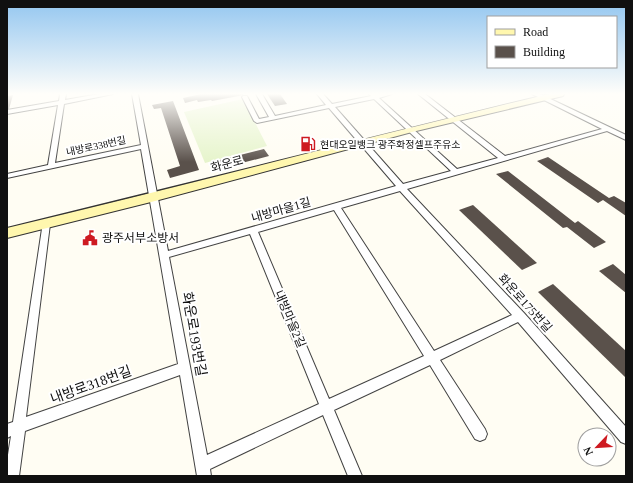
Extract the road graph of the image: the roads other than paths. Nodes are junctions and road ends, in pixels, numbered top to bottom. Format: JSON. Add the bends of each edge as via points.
{"nodes":[{"id":1,"x":60,"y":117,"type":"edge"},
{"id":2,"x":139,"y":117,"type":"edge"},
{"id":3,"x":255,"y":117,"type":"edge"},
{"id":4,"x":278,"y":117,"type":"edge"},
{"id":5,"x":340,"y":117,"type":"edge"},
{"id":6,"x":395,"y":117,"type":"edge"},
{"id":7,"x":450,"y":117,"type":"edge"},
{"id":8,"x":466,"y":117,"type":"edge"},
{"id":9,"x":582,"y":117,"type":"edge"},
{"id":10,"x":271,"y":118,"type":"joint"},
{"id":11,"x":454,"y":120,"type":"junction"},
{"id":12,"x":608,"y":129,"type":"junction"},
{"id":13,"x":410,"y":130,"type":"junction"},
{"id":14,"x":626,"y":138,"type":"edge"},
{"id":15,"x":362,"y":142,"type":"junction"},
{"id":16,"x":145,"y":146,"type":"junction"},
{"id":17,"x":504,"y":159,"type":"junction"},
{"id":18,"x":51,"y":166,"type":"junction"},
{"id":19,"x":456,"y":172,"type":"junction"},
{"id":20,"x":7,"y":176,"type":"edge"},
{"id":21,"x":402,"y":188,"type":"junction"},
{"id":22,"x":155,"y":197,"type":"junction"},
{"id":23,"x":336,"y":207,"type":"junction"},
{"id":24,"x":46,"y":224,"type":"junction"},
{"id":25,"x":253,"y":230,"type":"junction"},
{"id":26,"x":7,"y":233,"type":"edge"},
{"id":27,"x":165,"y":255,"type":"junction"},
{"id":28,"x":520,"y":316,"type":"junction"},
{"id":29,"x":432,"y":358,"type":"junction"},
{"id":30,"x":185,"y":367,"type":"junction"},
{"id":31,"x":326,"y":407,"type":"junction"},
{"id":32,"x":19,"y":426,"type":"junction"},
{"id":33,"x":7,"y":431,"type":"edge"},
{"id":34,"x":480,"y":434,"type":"dead end"},
{"id":35,"x":626,"y":437,"type":"edge"},
{"id":36,"x":203,"y":470,"type":"edge"},
{"id":37,"x":12,"y":476,"type":"edge"},
{"id":38,"x":355,"y":476,"type":"edge"}],
"edges":[{"from":1,"to":18,"type":"street","name":"내방로338번길"},
{"from":2,"to":16,"type":"street","name":"화운로193번길"},
{"from":3,"to":10,"type":"street","via":[[257,121]]},
{"from":4,"to":10,"type":"street"},
{"from":5,"to":15,"type":"street","name":"화운로175번길"},
{"from":6,"to":13,"type":"street"},
{"from":7,"to":11,"type":"street"},
{"from":8,"to":11,"type":"street","name":"화운로"},
{"from":9,"to":12,"type":"street"},
{"from":11,"to":13,"type":"street","name":"화운로"},
{"from":11,"to":17,"type":"street"},
{"from":12,"to":14,"type":"street"},
{"from":12,"to":17,"type":"street"},
{"from":13,"to":15,"type":"street","name":"화운로"},
{"from":13,"to":19,"type":"street"},
{"from":15,"to":21,"type":"street","name":"화운로175번길"},
{"from":15,"to":22,"type":"street","name":"화운로"},
{"from":16,"to":18,"type":"street","name":"내방로338번길"},
{"from":16,"to":22,"type":"street","name":"화운로193번길"},
{"from":17,"to":19,"type":"street"},
{"from":18,"to":20,"type":"street","name":"내방로338번길"},
{"from":19,"to":21,"type":"street"},
{"from":21,"to":23,"type":"street","name":"내방마을1길"},
{"from":21,"to":28,"type":"street","name":"화운로175번길"},
{"from":22,"to":24,"type":"street","name":"화운로"},
{"from":22,"to":27,"type":"street","name":"화운로193번길"},
{"from":23,"to":25,"type":"street","name":"내방마을1길"},
{"from":23,"to":29,"type":"street"},
{"from":24,"to":26,"type":"street","name":"화운로"},
{"from":24,"to":32,"type":"street"},
{"from":25,"to":27,"type":"street","name":"내방마을1길"},
{"from":25,"to":31,"type":"street","name":"내방마을2길"},
{"from":27,"to":30,"type":"street","name":"화운로193번길"},
{"from":28,"to":29,"type":"street"},
{"from":28,"to":35,"type":"street","name":"화운로175번길"},
{"from":29,"to":31,"type":"street"},
{"from":29,"to":34,"type":"street"},
{"from":30,"to":32,"type":"street","name":"내방로318번길"},
{"from":30,"to":36,"type":"street","name":"화운로193번길"},
{"from":31,"to":36,"type":"street"},
{"from":31,"to":38,"type":"street","name":"내방마을2길"},
{"from":32,"to":33,"type":"street","name":"내방로318번길"},
{"from":32,"to":37,"type":"street"}]}
